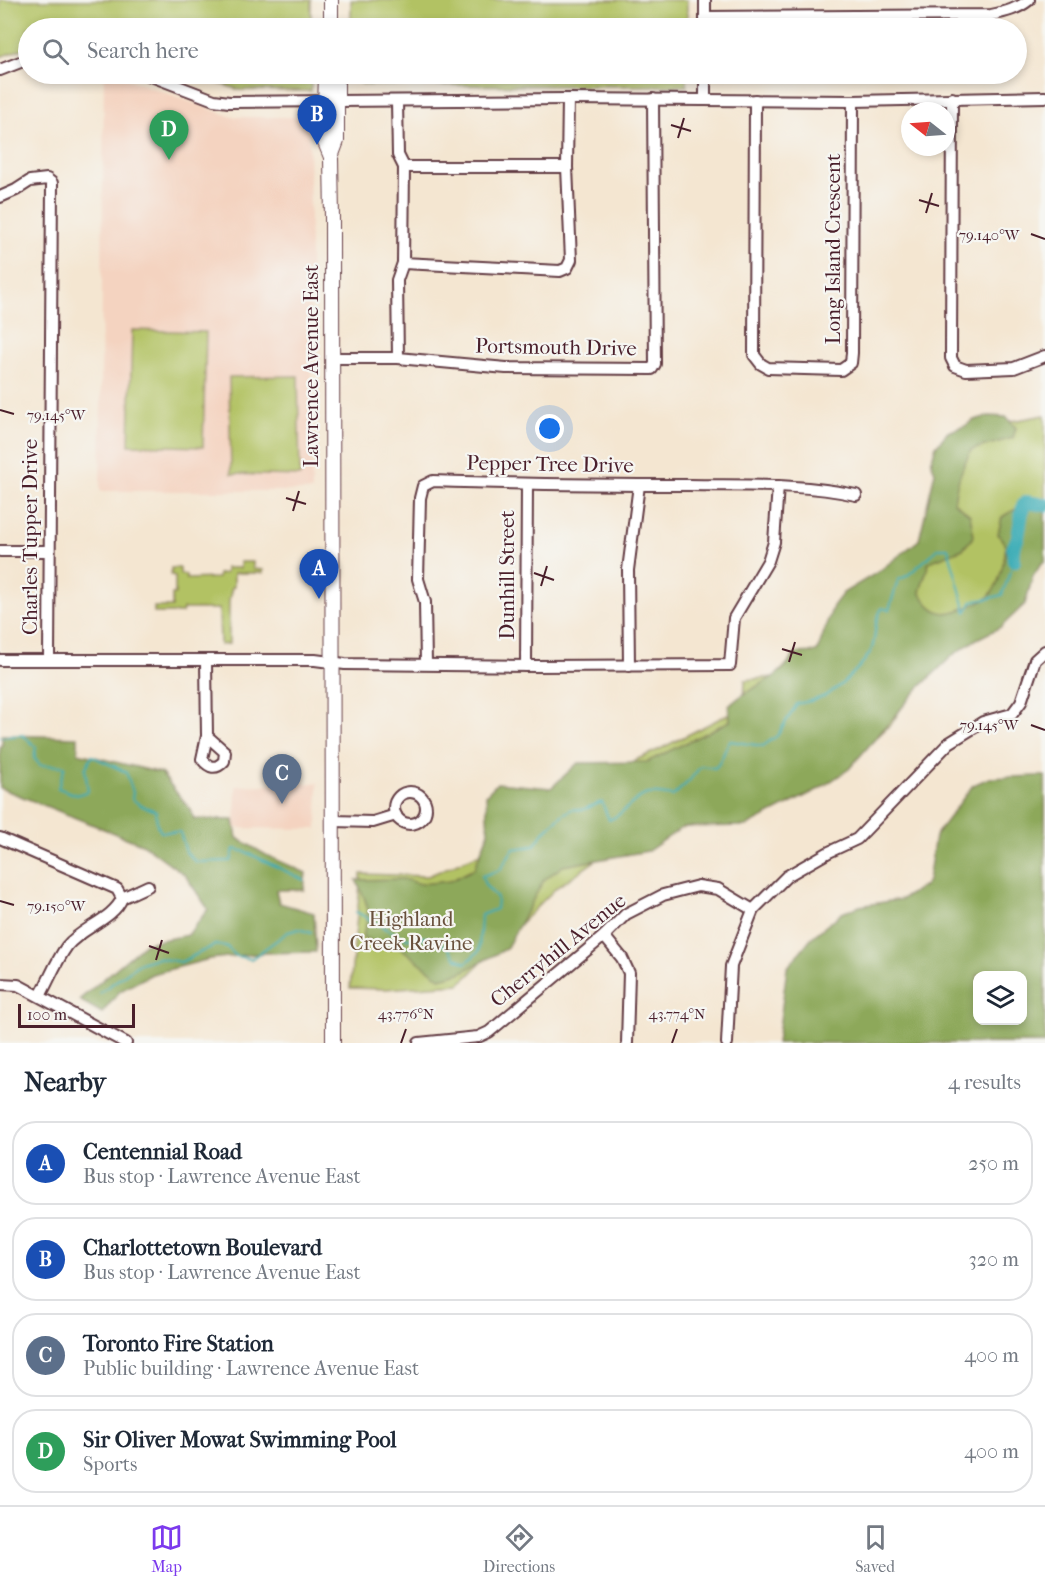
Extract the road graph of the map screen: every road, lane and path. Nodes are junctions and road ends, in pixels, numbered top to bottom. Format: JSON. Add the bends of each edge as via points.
{"nodes":[{"id":1,"x":331,"y":0,"type":"edge"},
{"id":2,"x":705,"y":0,"type":"edge"},
{"id":3,"x":1029,"y":0,"type":"edge"},
{"id":4,"x":705,"y":17,"type":"joint"},
{"id":5,"x":331,"y":18,"type":"edge"},
{"id":6,"x":18,"y":63,"type":"edge"},
{"id":7,"x":0,"y":70,"type":"edge"},
{"id":8,"x":172,"y":84,"type":"edge"},
{"id":9,"x":328,"y":84,"type":"edge"},
{"id":10,"x":335,"y":84,"type":"edge"},
{"id":11,"x":705,"y":84,"type":"edge"},
{"id":12,"x":952,"y":98,"type":"junction"},
{"id":13,"x":1045,"y":98,"type":"edge"},
{"id":14,"x":568,"y":99,"type":"junction"},
{"id":15,"x":653,"y":99,"type":"junction"},
{"id":16,"x":705,"y":99,"type":"junction"},
{"id":17,"x":755,"y":100,"type":"junction"},
{"id":18,"x":331,"y":101,"type":"junction"},
{"id":19,"x":853,"y":101,"type":"junction"},
{"id":20,"x":397,"y":102,"type":"junction"},
{"id":21,"x":404,"y":167,"type":"junction"},
{"id":22,"x":567,"y":167,"type":"junction"},
{"id":23,"x":0,"y":197,"type":"edge"},
{"id":24,"x":403,"y":263,"type":"junction"},
{"id":25,"x":1045,"y":356,"type":"edge"},
{"id":26,"x":332,"y":358,"type":"junction"},
{"id":27,"x":398,"y":358,"type":"junction"},
{"id":28,"x":527,"y":484,"type":"junction"},
{"id":29,"x":639,"y":485,"type":"junction"},
{"id":30,"x":778,"y":486,"type":"junction"},
{"id":31,"x":856,"y":495,"type":"dead end"},
{"id":32,"x":0,"y":551,"type":"edge"},
{"id":33,"x":49,"y":551,"type":"junction"},
{"id":34,"x":1045,"y":651,"type":"edge"},
{"id":35,"x":0,"y":660,"type":"edge"},
{"id":36,"x":49,"y":660,"type":"junction"},
{"id":37,"x":206,"y":661,"type":"junction"},
{"id":38,"x":332,"y":663,"type":"junction"},
{"id":39,"x":426,"y":664,"type":"junction"},
{"id":40,"x":526,"y":666,"type":"junction"},
{"id":41,"x":630,"y":666,"type":"junction"},
{"id":42,"x":207,"y":736,"type":"dead end"},
{"id":43,"x":396,"y":815,"type":"dead end"},
{"id":44,"x":333,"y":821,"type":"junction"},
{"id":45,"x":0,"y":838,"type":"edge"},
{"id":46,"x":148,"y":886,"type":"dead end"},
{"id":47,"x":122,"y":898,"type":"junction"},
{"id":48,"x":753,"y":910,"type":"junction"},
{"id":49,"x":604,"y":936,"type":"junction"},
{"id":50,"x":0,"y":984,"type":"edge"},
{"id":51,"x":40,"y":996,"type":"junction"},
{"id":52,"x":126,"y":1043,"type":"edge"},
{"id":53,"x":333,"y":1043,"type":"edge"},
{"id":54,"x":418,"y":1043,"type":"edge"},
{"id":55,"x":423,"y":1043,"type":"edge"},
{"id":56,"x":627,"y":1043,"type":"edge"},
{"id":57,"x":727,"y":1043,"type":"edge"}],
"edges":[{"from":1,"to":5,"type":"main road"},
{"from":2,"to":4,"type":"street"},
{"from":3,"to":4,"type":"street","via":[[1022,6],[991,15]]},
{"from":6,"to":7,"type":"street"},
{"from":8,"to":18,"type":"street","via":[[214,100]]},
{"from":9,"to":18,"type":"main road","name":"Lawrence Avenue East"},
{"from":10,"to":18,"type":"main road","name":"Lawrence Avenue East"},
{"from":11,"to":16,"type":"street"},
{"from":12,"to":13,"type":"street"},
{"from":12,"to":19,"type":"street"},
{"from":12,"to":25,"type":"street","via":[[951,358],[955,366],[966,370],[1014,368]]},
{"from":14,"to":15,"type":"street"},
{"from":14,"to":20,"type":"street"},
{"from":14,"to":22,"type":"street"},
{"from":15,"to":16,"type":"street"},
{"from":15,"to":27,"type":"street","name":"Portsmouth Drive","via":[[652,369],[506,368]]},
{"from":16,"to":17,"type":"street"},
{"from":17,"to":19,"type":"street"},
{"from":17,"to":19,"type":"street","name":"Long Island Crescent","via":[[754,355],[768,369],[841,370],[851,363],[852,353]]},
{"from":18,"to":20,"type":"street"},
{"from":18,"to":26,"type":"main road","name":"Lawrence Avenue East","via":[[324,140],[331,157]]},
{"from":20,"to":21,"type":"street","via":[[398,155]]},
{"from":21,"to":22,"type":"street"},
{"from":21,"to":24,"type":"street"},
{"from":22,"to":24,"type":"street","via":[[571,260],[567,268],[529,271]]},
{"from":23,"to":33,"type":"street","name":"Charles Tupper Drive","via":[[36,179],[52,183]]},
{"from":24,"to":27,"type":"street","via":[[397,280]]},
{"from":26,"to":27,"type":"street","name":"Portsmouth Drive"},
{"from":26,"to":38,"type":"main road","name":"Lawrence Avenue East"},
{"from":28,"to":29,"type":"street","name":"Pepper Tree Drive"},
{"from":28,"to":39,"type":"street","name":"Pepper Tree Drive","via":[[433,481],[423,486],[418,579],[425,602]]},
{"from":28,"to":40,"type":"street","name":"Dunhill Street"},
{"from":29,"to":30,"type":"street","name":"Pepper Tree Drive"},
{"from":29,"to":41,"type":"street","via":[[628,570]]},
{"from":30,"to":31,"type":"street","name":"Pepper Tree Drive","via":[[827,488]]},
{"from":30,"to":41,"type":"street","via":[[774,542],[768,561],[734,618],[730,665]]},
{"from":32,"to":33,"type":"street"},
{"from":33,"to":36,"type":"street","name":"Charles Tupper Drive"},
{"from":34,"to":48,"type":"street","via":[[1035,660],[1021,702],[1012,714],[983,722],[949,743],[857,839],[787,876]]},
{"from":35,"to":36,"type":"street"},
{"from":36,"to":37,"type":"street"},
{"from":37,"to":38,"type":"street"},
{"from":37,"to":42,"type":"street"},
{"from":38,"to":39,"type":"street"},
{"from":38,"to":44,"type":"main road","name":"Lawrence Avenue East"},
{"from":39,"to":40,"type":"street"},
{"from":40,"to":41,"type":"street"},
{"from":43,"to":44,"type":"street","via":[[373,822]]},
{"from":44,"to":53,"type":"main road","name":"Lawrence Avenue East"},
{"from":45,"to":47,"type":"street","via":[[117,889]]},
{"from":46,"to":47,"type":"street"},
{"from":47,"to":51,"type":"street","via":[[119,906],[67,946]]},
{"from":48,"to":49,"type":"street","name":"Cherryhill Avenue","via":[[718,889],[698,886],[663,895],[626,914]]},
{"from":48,"to":57,"type":"street","via":[[731,966]]},
{"from":49,"to":55,"type":"street","name":"Cherryhill Avenue","via":[[489,1032],[478,1037]]},
{"from":49,"to":56,"type":"street","via":[[629,973]]},
{"from":50,"to":51,"type":"street","via":[[18,985]]},
{"from":51,"to":52,"type":"street"},
{"from":54,"to":55,"type":"street","name":"Cherryhill Avenue"}]}
